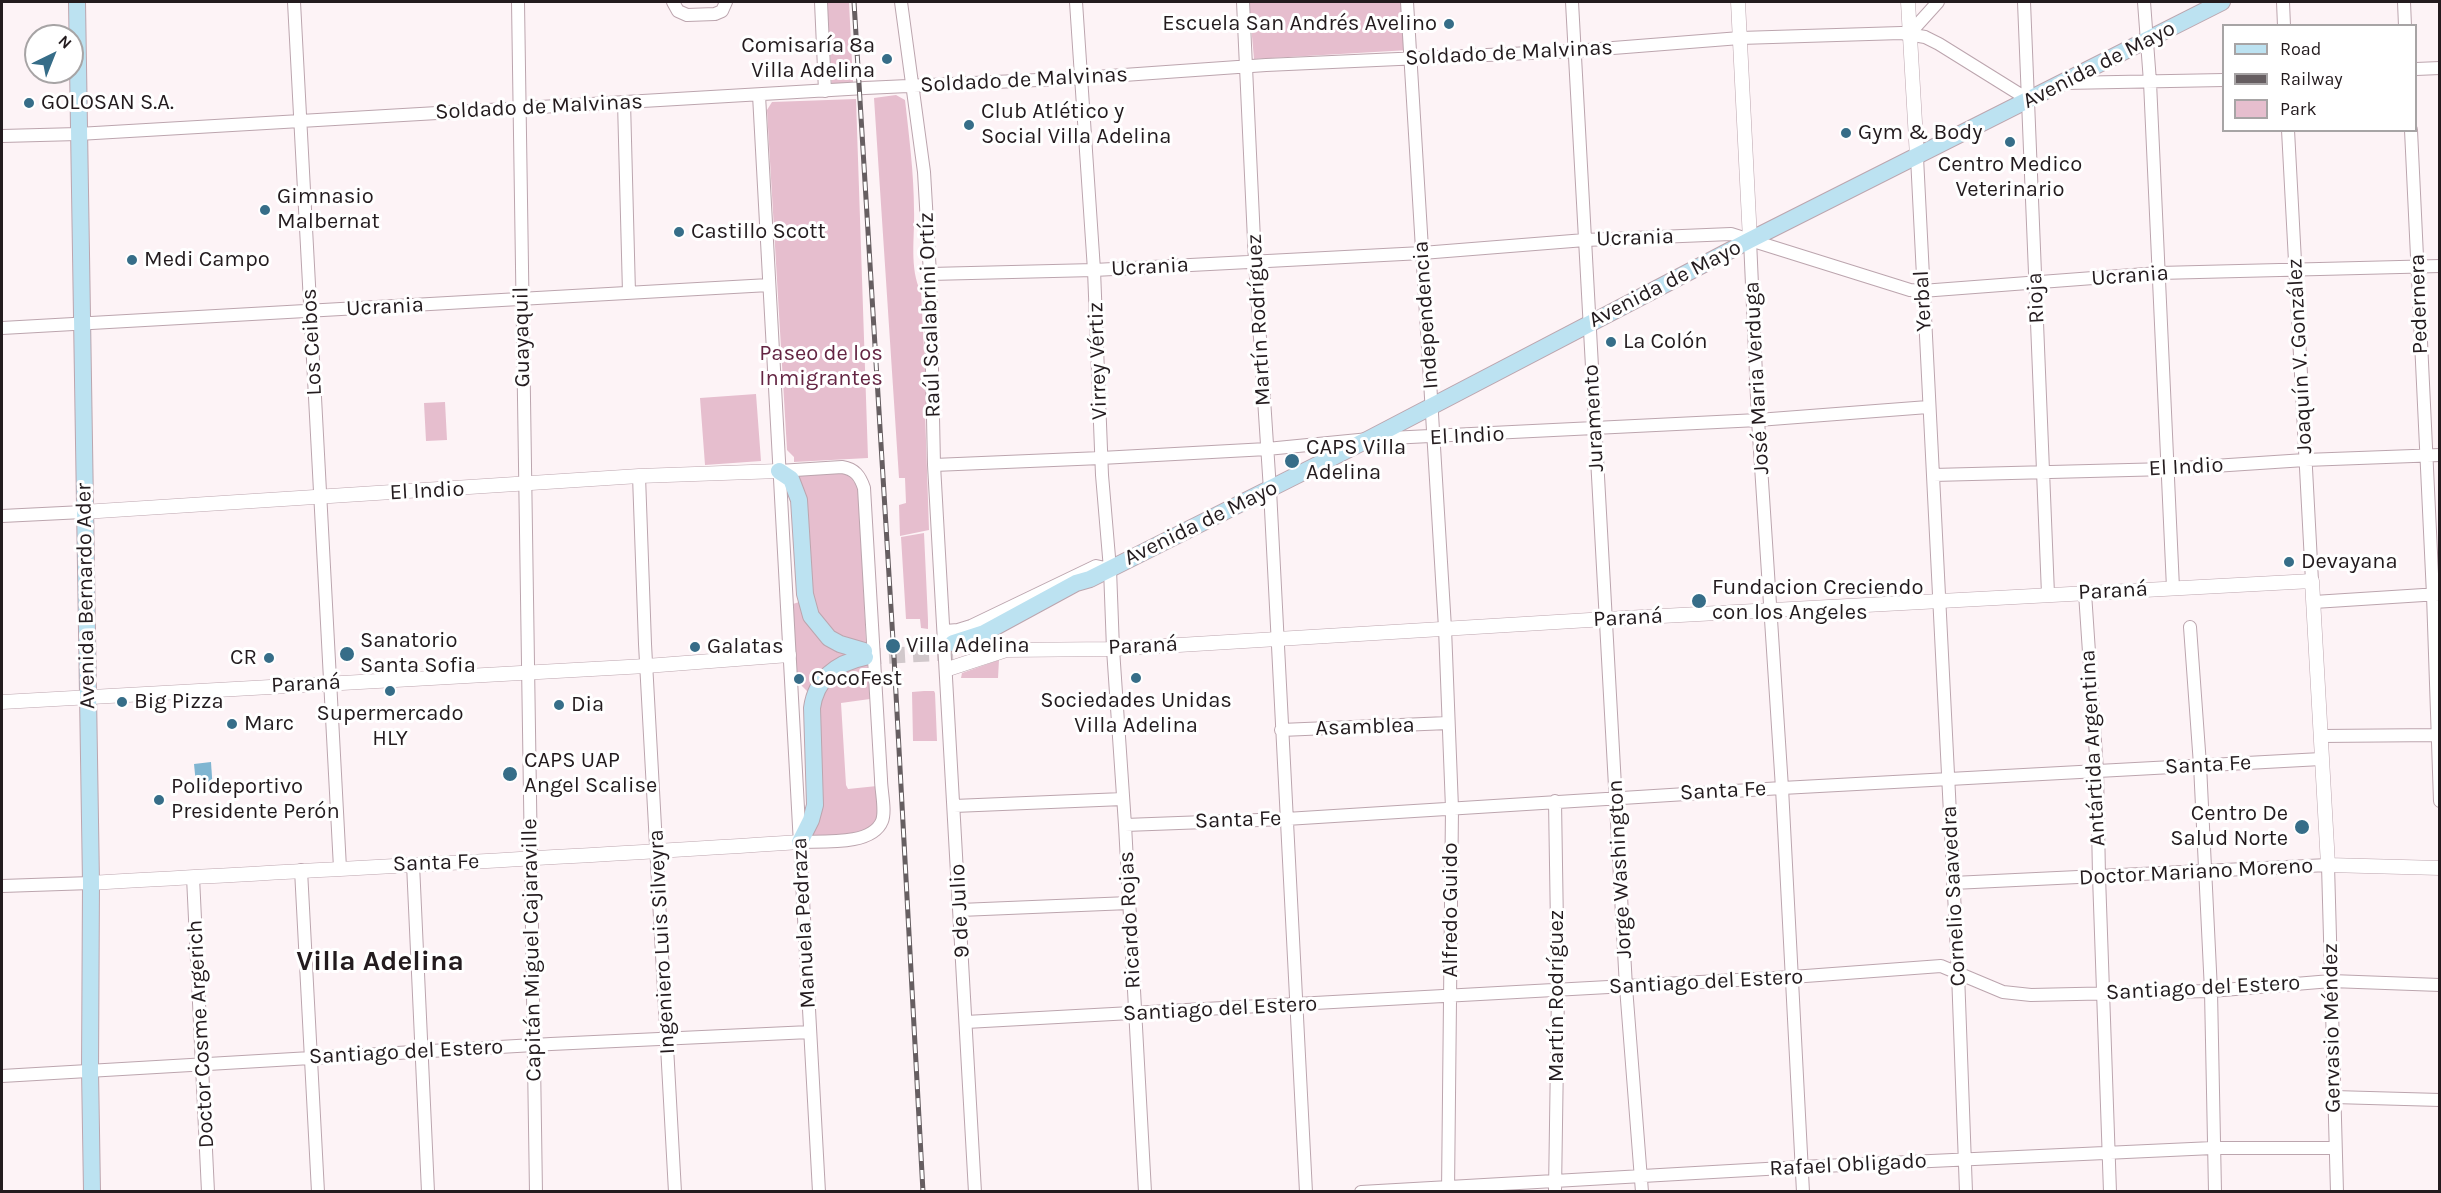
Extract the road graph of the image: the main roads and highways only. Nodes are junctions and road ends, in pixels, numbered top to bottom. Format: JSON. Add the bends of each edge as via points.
{"nodes":[{"id":1,"x":77,"y":2,"type":"edge"},
{"id":2,"x":2222,"y":2,"type":"edge"},
{"id":3,"x":779,"y":471,"type":"road end"},
{"id":4,"x":950,"y":642,"type":"tunnel mouth"},
{"id":5,"x":800,"y":842,"type":"road end"},
{"id":6,"x":92,"y":1191,"type":"edge"}],
"edges":[{"from":1,"to":6,"type":"main road","name":"Avenida Bernardo Ader"},
{"from":2,"to":4,"type":"main road","name":"Avenida de Mayo","via":[[1750,240],[1270,490],[1076,583],[984,633]]},
{"from":3,"to":5,"type":"main road","via":[[791,479],[799,500],[805,594],[812,616],[829,638],[865,654],[837,667],[814,695],[815,805]]}]}
